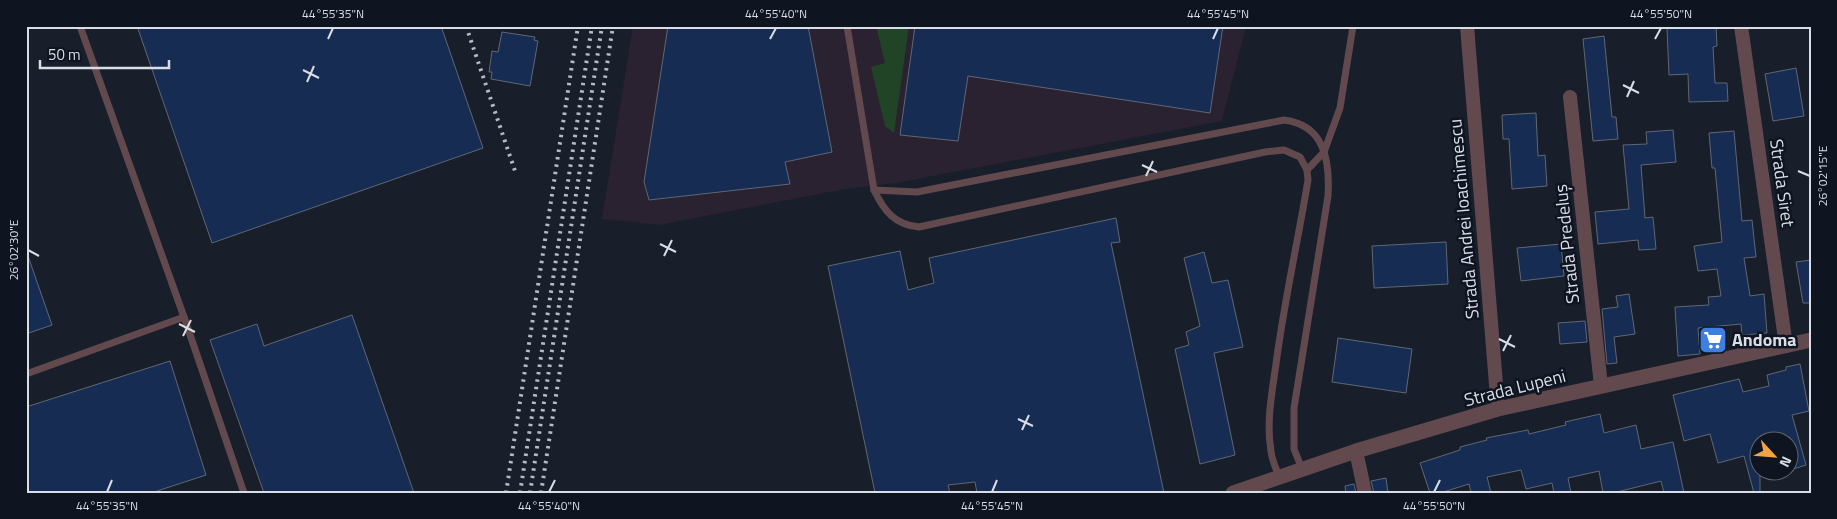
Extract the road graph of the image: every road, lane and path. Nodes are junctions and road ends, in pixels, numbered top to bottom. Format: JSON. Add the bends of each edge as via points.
{"nodes":[{"id":1,"x":80,"y":26,"type":"edge"},
{"id":2,"x":847,"y":26,"type":"edge"},
{"id":3,"x":1353,"y":26,"type":"edge"},
{"id":4,"x":1467,"y":26,"type":"edge"},
{"id":5,"x":1741,"y":26,"type":"edge"},
{"id":6,"x":1570,"y":97,"type":"dead end"},
{"id":7,"x":1324,"y":152,"type":"junction"},
{"id":8,"x":1307,"y":170,"type":"junction"},
{"id":9,"x":874,"y":190,"type":"junction"},
{"id":10,"x":184,"y":317,"type":"junction"},
{"id":11,"x":1811,"y":340,"type":"edge"},
{"id":12,"x":1786,"y":346,"type":"junction"},
{"id":13,"x":26,"y":374,"type":"edge"},
{"id":14,"x":1601,"y":386,"type":"junction"},
{"id":15,"x":1498,"y":409,"type":"junction"},
{"id":16,"x":1356,"y":451,"type":"junction"},
{"id":17,"x":1302,"y":469,"type":"junction"},
{"id":18,"x":1279,"y":476,"type":"junction"},
{"id":19,"x":1237,"y":492,"type":"edge"},
{"id":20,"x":244,"y":493,"type":"edge"},
{"id":21,"x":1365,"y":493,"type":"edge"}],
"edges":[{"from":1,"to":10,"type":"lane"},
{"from":2,"to":9,"type":"lane"},
{"from":3,"to":7,"type":"lane","via":[[1340,108]]},
{"from":4,"to":15,"type":"street","name":"Strada Andrei Ioachimescu"},
{"from":5,"to":12,"type":"street","name":"Strada Siret"},
{"from":6,"to":14,"type":"street","name":"Strada Predeluș"},
{"from":7,"to":8,"type":"lane"},
{"from":7,"to":9,"type":"lane","via":[[1311,131],[1303,125],[1284,120],[917,192]]},
{"from":7,"to":17,"type":"lane","via":[[1329,170],[1328,196],[1293,422],[1294,449]]},
{"from":8,"to":9,"type":"lane","via":[[1295,154],[1284,150],[1270,151],[918,227],[908,226],[889,215]]},
{"from":8,"to":18,"type":"lane","via":[[1308,180],[1283,312],[1272,394],[1269,437]]},
{"from":10,"to":13,"type":"lane"},
{"from":10,"to":20,"type":"lane"},
{"from":11,"to":12,"type":"street","name":"Strada Lupeni"},
{"from":12,"to":14,"type":"street","name":"Strada Lupeni"},
{"from":14,"to":15,"type":"street","name":"Strada Lupeni"},
{"from":15,"to":16,"type":"street","name":"Strada Lupeni"},
{"from":16,"to":17,"type":"street","name":"Strada Lupeni"},
{"from":16,"to":21,"type":"street"},
{"from":17,"to":18,"type":"street","name":"Strada Lupeni"},
{"from":18,"to":19,"type":"street","name":"Strada Lupeni"}]}
